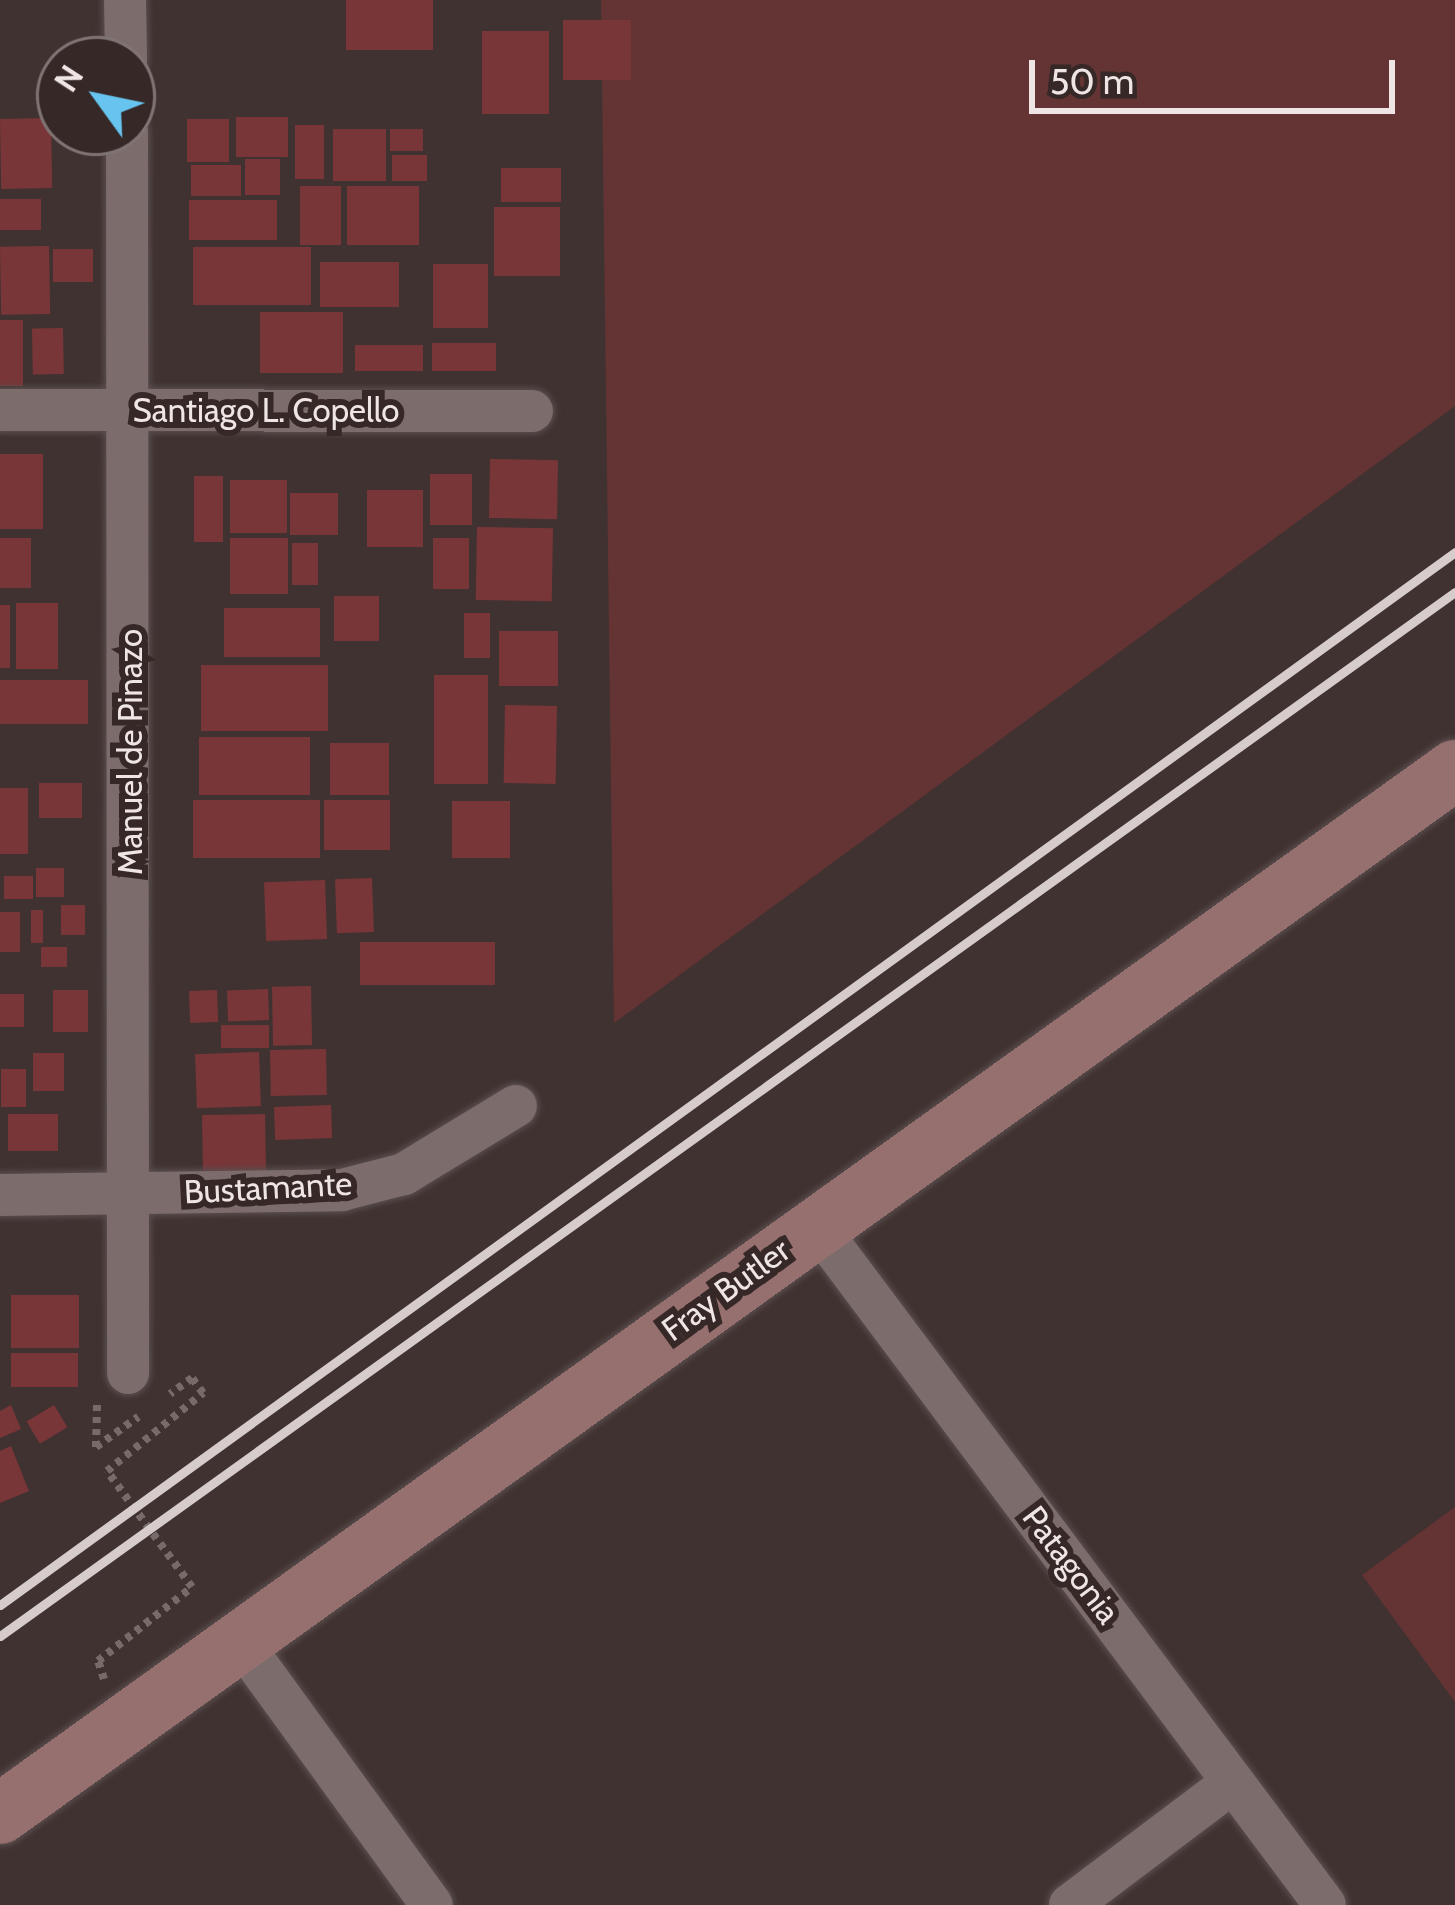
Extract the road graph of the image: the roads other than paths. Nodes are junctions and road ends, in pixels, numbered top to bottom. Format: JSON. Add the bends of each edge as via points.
{"nodes":[{"id":1,"x":125,"y":0,"type":"edge"},
{"id":2,"x":126,"y":36,"type":"edge"},
{"id":3,"x":127,"y":156,"type":"edge"},
{"id":4,"x":0,"y":410,"type":"edge"},
{"id":5,"x":130,"y":410,"type":"junction"},
{"id":6,"x":532,"y":411,"type":"dead end"},
{"id":7,"x":1451,"y":782,"type":"edge"},
{"id":8,"x":516,"y":1106,"type":"dead end"},
{"id":9,"x":132,"y":1193,"type":"junction"},
{"id":10,"x":0,"y":1195,"type":"edge"},
{"id":11,"x":816,"y":1225,"type":"junction"},
{"id":12,"x":128,"y":1354,"type":"road end"},
{"id":13,"x":240,"y":1641,"type":"junction"},
{"id":14,"x":1233,"y":1781,"type":"junction"},
{"id":15,"x":0,"y":1814,"type":"edge"},
{"id":16,"x":432,"y":1905,"type":"edge"},
{"id":17,"x":1070,"y":1905,"type":"edge"},
{"id":18,"x":1324,"y":1905,"type":"edge"}],
"edges":[{"from":1,"to":2,"type":"street"},
{"from":3,"to":5,"type":"street","name":"Manuel de Pinazo"},
{"from":4,"to":5,"type":"street","name":"Santiago L. Copello"},
{"from":5,"to":6,"type":"street","name":"Santiago L. Copello"},
{"from":5,"to":9,"type":"street","name":"Manuel de Pinazo"},
{"from":7,"to":11,"type":"street","name":"Fray Butler"},
{"from":8,"to":9,"type":"street","name":"Bustamante","via":[[404,1174],[342,1190]]},
{"from":9,"to":10,"type":"street","name":"Bustamante"},
{"from":9,"to":12,"type":"street","name":"Manuel de Pinazo"},
{"from":11,"to":13,"type":"street","name":"Fray Butler"},
{"from":11,"to":14,"type":"street","name":"Patagonia"},
{"from":13,"to":15,"type":"street","name":"Fray Butler"},
{"from":13,"to":16,"type":"street"},
{"from":14,"to":17,"type":"street"},
{"from":14,"to":18,"type":"street","name":"Patagonia"}]}
